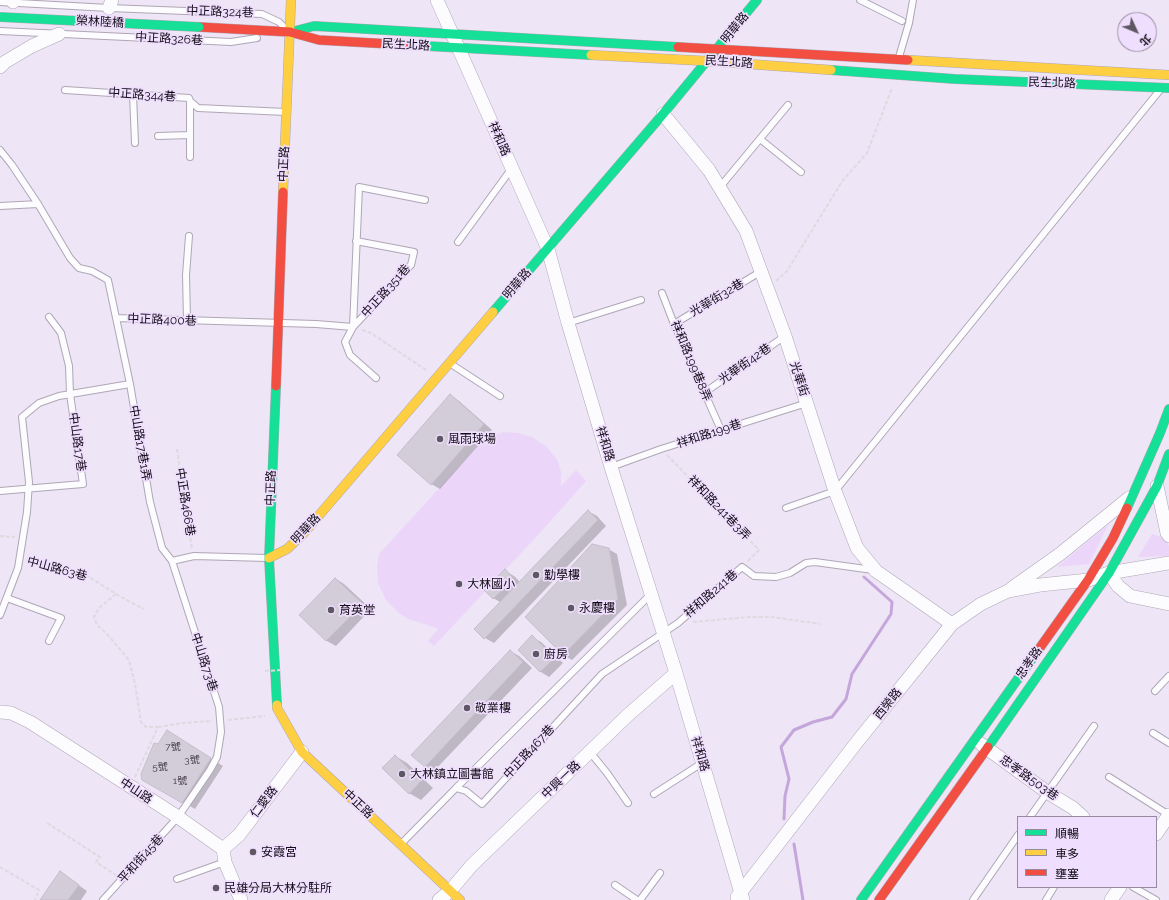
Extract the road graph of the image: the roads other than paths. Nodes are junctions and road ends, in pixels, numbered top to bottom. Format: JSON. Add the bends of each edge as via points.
{"nodes":[{"id":1,"x":291,"y":0,"type":"edge"},
{"id":2,"x":437,"y":0,"type":"edge"},
{"id":3,"x":757,"y":0,"type":"edge"},
{"id":4,"x":860,"y":0,"type":"edge"},
{"id":5,"x":913,"y":0,"type":"edge"},
{"id":6,"x":14,"y":1,"type":"edge"},
{"id":7,"x":0,"y":2,"type":"edge"},
{"id":8,"x":110,"y":4,"type":"edge"},
{"id":9,"x":0,"y":17,"type":"edge"},
{"id":10,"x":902,"y":21,"type":"dead end"},
{"id":11,"x":199,"y":27,"type":"joint"},
{"id":12,"x":3,"y":32,"type":"edge"},
{"id":13,"x":290,"y":32,"type":"junction"},
{"id":14,"x":59,"y":34,"type":"junction"},
{"id":15,"x":452,"y":34,"type":"junction"},
{"id":16,"x":458,"y":48,"type":"junction"},
{"id":17,"x":718,"y":48,"type":"junction"},
{"id":18,"x":898,"y":59,"type":"junction"},
{"id":19,"x":707,"y":61,"type":"junction"},
{"id":20,"x":0,"y":67,"type":"edge"},
{"id":21,"x":897,"y":74,"type":"junction"},
{"id":22,"x":1169,"y":75,"type":"edge"},
{"id":23,"x":1166,"y":88,"type":"edge"},
{"id":24,"x":65,"y":90,"type":"dead end"},
{"id":25,"x":133,"y":95,"type":"junction"},
{"id":26,"x":190,"y":101,"type":"junction"},
{"id":27,"x":788,"y":105,"type":"dead end"},
{"id":28,"x":287,"y":112,"type":"junction"},
{"id":29,"x":663,"y":114,"type":"junction"},
{"id":30,"x":190,"y":135,"type":"junction"},
{"id":31,"x":158,"y":136,"type":"dead end"},
{"id":32,"x":760,"y":139,"type":"junction"},
{"id":33,"x":135,"y":143,"type":"dead end"},
{"id":34,"x":0,"y":150,"type":"edge"},
{"id":35,"x":190,"y":157,"type":"dead end"},
{"id":36,"x":512,"y":168,"type":"junction"},
{"id":37,"x":801,"y":172,"type":"dead end"},
{"id":38,"x":720,"y":186,"type":"junction"},
{"id":39,"x":425,"y":200,"type":"dead end"},
{"id":40,"x":38,"y":204,"type":"junction"},
{"id":41,"x":0,"y":206,"type":"edge"},
{"id":42,"x":189,"y":236,"type":"dead end"},
{"id":43,"x":356,"y":241,"type":"junction"},
{"id":44,"x":458,"y":242,"type":"dead end"},
{"id":45,"x":548,"y":249,"type":"junction"},
{"id":46,"x":760,"y":272,"type":"junction"},
{"id":47,"x":662,"y":293,"type":"dead end"},
{"id":48,"x":641,"y":300,"type":"dead end"},
{"id":49,"x":49,"y":317,"type":"dead end"},
{"id":50,"x":116,"y":318,"type":"junction"},
{"id":51,"x":187,"y":320,"type":"junction"},
{"id":52,"x":568,"y":323,"type":"junction"},
{"id":53,"x":277,"y":324,"type":"junction"},
{"id":54,"x":674,"y":324,"type":"junction"},
{"id":55,"x":354,"y":327,"type":"junction"},
{"id":56,"x":785,"y":336,"type":"junction"},
{"id":57,"x":449,"y":363,"type":"junction"},
{"id":58,"x":376,"y":378,"type":"dead end"},
{"id":59,"x":130,"y":384,"type":"junction"},
{"id":60,"x":704,"y":393,"type":"junction"},
{"id":61,"x":70,"y":394,"type":"junction"},
{"id":62,"x":500,"y":396,"type":"dead end"},
{"id":63,"x":807,"y":403,"type":"junction"},
{"id":64,"x":1169,"y":409,"type":"edge"},
{"id":65,"x":720,"y":430,"type":"junction"},
{"id":66,"x":1169,"y":454,"type":"edge"},
{"id":67,"x":611,"y":467,"type":"junction"},
{"id":68,"x":1157,"y":486,"type":"junction"},
{"id":69,"x":28,"y":488,"type":"junction"},
{"id":70,"x":0,"y":491,"type":"edge"},
{"id":71,"x":835,"y":491,"type":"junction"},
{"id":72,"x":1134,"y":494,"type":"junction"},
{"id":73,"x":150,"y":502,"type":"joint"},
{"id":74,"x":786,"y":508,"type":"dead end"},
{"id":75,"x":1169,"y":536,"type":"edge"},
{"id":76,"x":269,"y":558,"type":"junction"},
{"id":77,"x":172,"y":561,"type":"junction"},
{"id":78,"x":1169,"y":563,"type":"edge"},
{"id":79,"x":876,"y":571,"type":"junction"},
{"id":80,"x":1110,"y":573,"type":"junction"},
{"id":81,"x":1088,"y":580,"type":"junction"},
{"id":82,"x":1008,"y":591,"type":"junction"},
{"id":83,"x":651,"y":594,"type":"junction"},
{"id":84,"x":7,"y":598,"type":"junction"},
{"id":85,"x":1169,"y":604,"type":"edge"},
{"id":86,"x":0,"y":615,"type":"edge"},
{"id":87,"x":952,"y":624,"type":"junction"},
{"id":88,"x":663,"y":634,"type":"junction"},
{"id":89,"x":49,"y":641,"type":"dead end"},
{"id":90,"x":676,"y":673,"type":"junction"},
{"id":91,"x":1169,"y":676,"type":"edge"},
{"id":92,"x":1155,"y":691,"type":"dead end"},
{"id":93,"x":0,"y":712,"type":"edge"},
{"id":94,"x":1094,"y":726,"type":"dead end"},
{"id":95,"x":1153,"y":733,"type":"dead end"},
{"id":96,"x":974,"y":740,"type":"junction"},
{"id":97,"x":1169,"y":743,"type":"edge"},
{"id":98,"x":987,"y":749,"type":"junction"},
{"id":99,"x":302,"y":752,"type":"junction"},
{"id":100,"x":590,"y":752,"type":"junction"},
{"id":101,"x":702,"y":763,"type":"junction"},
{"id":102,"x":1109,"y":777,"type":"dead end"},
{"id":103,"x":456,"y":788,"type":"junction"},
{"id":104,"x":1047,"y":792,"type":"junction"},
{"id":105,"x":654,"y":794,"type":"dead end"},
{"id":106,"x":628,"y":802,"type":"dead end"},
{"id":107,"x":1169,"y":815,"type":"edge"},
{"id":108,"x":1031,"y":816,"type":"edge"},
{"id":109,"x":1082,"y":816,"type":"edge"},
{"id":110,"x":178,"y":817,"type":"junction"},
{"id":111,"x":1157,"y":833,"type":"edge"},
{"id":112,"x":1017,"y":835,"type":"edge"},
{"id":113,"x":401,"y":844,"type":"junction"},
{"id":114,"x":224,"y":855,"type":"junction"},
{"id":115,"x":660,"y":873,"type":"dead end"},
{"id":116,"x":177,"y":879,"type":"dead end"},
{"id":117,"x":615,"y":885,"type":"dead end"},
{"id":118,"x":1053,"y":888,"type":"edge"},
{"id":119,"x":1119,"y":888,"type":"edge"},
{"id":120,"x":1135,"y":888,"type":"edge"},
{"id":121,"x":450,"y":891,"type":"junction"},
{"id":122,"x":739,"y":897,"type":"edge"},
{"id":123,"x":103,"y":900,"type":"edge"},
{"id":124,"x":241,"y":900,"type":"edge"},
{"id":125,"x":439,"y":900,"type":"edge"},
{"id":126,"x":460,"y":900,"type":"edge"},
{"id":127,"x":639,"y":900,"type":"edge"},
{"id":128,"x":861,"y":900,"type":"edge"},
{"id":129,"x":879,"y":900,"type":"edge"},
{"id":130,"x":973,"y":900,"type":"edge"},
{"id":131,"x":1046,"y":900,"type":"edge"},
{"id":132,"x":1111,"y":900,"type":"edge"},
{"id":133,"x":1156,"y":900,"type":"edge"}],
"edges":[{"from":1,"to":13,"type":"main road","name":"中正路"},
{"from":2,"to":15,"type":"street","name":"祥和路"},
{"from":3,"to":17,"type":"main road","name":"明華路"},
{"from":4,"to":10,"type":"lane"},
{"from":5,"to":18,"type":"lane"},
{"from":6,"to":7,"type":"lane","name":"中正路324巷"},
{"from":6,"to":8,"type":"lane","name":"中正路324巷"},
{"from":6,"to":12,"type":"lane"},
{"from":8,"to":13,"type":"lane","name":"中正路324巷","via":[[262,14],[279,22]]},
{"from":9,"to":11,"type":"main road","name":"榮林陸橋","bridge":true},
{"from":11,"to":13,"type":"main road","name":"民生北路"},
{"from":12,"to":14,"type":"lane","name":"中正路326巷"},
{"from":13,"to":14,"type":"lane","name":"中正路326巷","via":[[231,42]]},
{"from":13,"to":15,"type":"main road","name":"民生北路","via":[[314,26]]},
{"from":13,"to":16,"type":"main road","name":"民生北路","via":[[319,40]]},
{"from":13,"to":28,"type":"main road","name":"中正路"},
{"from":14,"to":20,"type":"street","via":[[32,46]]},
{"from":15,"to":16,"type":"street","name":"祥和路"},
{"from":15,"to":17,"type":"main road","name":"民生北路"},
{"from":16,"to":19,"type":"main road","name":"民生北路"},
{"from":16,"to":36,"type":"street","name":"祥和路"},
{"from":17,"to":18,"type":"main road","name":"民生北路"},
{"from":17,"to":19,"type":"main road","name":"明華路"},
{"from":18,"to":21,"type":"lane"},
{"from":18,"to":22,"type":"main road","name":"民生北路"},
{"from":19,"to":21,"type":"main road","name":"民生北路"},
{"from":19,"to":29,"type":"main road","name":"明華路"},
{"from":21,"to":23,"type":"main road","name":"民生北路"},
{"from":23,"to":71,"type":"lane"},
{"from":24,"to":25,"type":"lane","name":"中正路344巷"},
{"from":25,"to":26,"type":"lane","name":"中正路344巷","via":[[189,98]]},
{"from":25,"to":33,"type":"lane"},
{"from":26,"to":28,"type":"lane","name":"中正路344巷","via":[[198,108]]},
{"from":26,"to":30,"type":"lane"},
{"from":27,"to":32,"type":"lane"},
{"from":28,"to":53,"type":"main road","name":"中正路"},
{"from":29,"to":38,"type":"street","name":"光華街"},
{"from":29,"to":45,"type":"main road","name":"明華路"},
{"from":30,"to":31,"type":"lane"},
{"from":30,"to":35,"type":"lane"},
{"from":32,"to":37,"type":"lane"},
{"from":32,"to":38,"type":"lane"},
{"from":34,"to":40,"type":"lane","name":"中正路400巷"},
{"from":36,"to":44,"type":"lane"},
{"from":36,"to":45,"type":"street","name":"祥和路"},
{"from":38,"to":46,"type":"street","name":"光華街","via":[[746,231]]},
{"from":39,"to":43,"type":"lane","via":[[359,188]]},
{"from":40,"to":41,"type":"lane"},
{"from":40,"to":50,"type":"lane","name":"中正路400巷","via":[[70,258],[79,268],[92,271],[108,280]]},
{"from":42,"to":51,"type":"lane","via":[[186,275]]},
{"from":43,"to":55,"type":"lane"},
{"from":43,"to":55,"type":"lane","name":"中正路351巷","via":[[414,252],[411,265]]},
{"from":45,"to":52,"type":"street","name":"祥和路"},
{"from":45,"to":57,"type":"main road","name":"明華路"},
{"from":46,"to":54,"type":"lane","name":"光華街32巷"},
{"from":46,"to":56,"type":"street","name":"光華街"},
{"from":47,"to":54,"type":"lane","name":"祥和路199巷8弄"},
{"from":48,"to":52,"type":"lane"},
{"from":49,"to":61,"type":"lane","name":"中山路17巷","via":[[61,333],[69,366]]},
{"from":50,"to":51,"type":"lane","name":"中正路400巷"},
{"from":50,"to":59,"type":"lane","name":"中山路17巷1弄"},
{"from":51,"to":53,"type":"lane","name":"中正路400巷"},
{"from":52,"to":67,"type":"street","name":"祥和路"},
{"from":53,"to":55,"type":"lane","name":"中正路351巷"},
{"from":53,"to":76,"type":"main road","name":"中正路"},
{"from":54,"to":60,"type":"lane","name":"祥和路199巷8弄"},
{"from":55,"to":58,"type":"lane","name":"中正路351巷","via":[[345,342],[350,355]]},
{"from":56,"to":60,"type":"lane","name":"光華街42巷"},
{"from":56,"to":63,"type":"street","name":"光華街"},
{"from":57,"to":62,"type":"lane"},
{"from":57,"to":76,"type":"main road","name":"明華路","via":[[303,534],[287,549]]},
{"from":59,"to":61,"type":"lane"},
{"from":59,"to":73,"type":"lane","name":"中山路17巷1弄"},
{"from":60,"to":65,"type":"lane","name":"祥和路199巷8弄"},
{"from":61,"to":69,"type":"lane","via":[[38,403],[22,417]]},
{"from":61,"to":69,"type":"lane","name":"中山路17巷","via":[[83,484]]},
{"from":63,"to":65,"type":"lane","name":"祥和路199巷"},
{"from":63,"to":71,"type":"street","name":"光華街"},
{"from":64,"to":72,"type":"main road","name":"忠孝路"},
{"from":65,"to":67,"type":"lane","name":"祥和路199巷"},
{"from":66,"to":68,"type":"main road","name":"忠孝路"},
{"from":67,"to":83,"type":"street","name":"祥和路"},
{"from":68,"to":75,"type":"street"},
{"from":68,"to":80,"type":"main road","name":"忠孝路"},
{"from":69,"to":70,"type":"lane","name":"中山路17巷"},
{"from":69,"to":84,"type":"lane","via":[[20,559]]},
{"from":71,"to":74,"type":"lane"},
{"from":71,"to":79,"type":"street","name":"光華街","via":[[857,548]]},
{"from":72,"to":81,"type":"main road","name":"忠孝路","via":[[1113,538]]},
{"from":72,"to":82,"type":"street","via":[[1060,554]]},
{"from":73,"to":77,"type":"lane","name":"中山路73巷","via":[[162,548]]},
{"from":76,"to":77,"type":"lane","via":[[194,556]]},
{"from":76,"to":99,"type":"main road","name":"中正路","via":[[277,708]]},
{"from":77,"to":110,"type":"lane","name":"中山路73巷","via":[[219,707],[221,732],[217,757]]},
{"from":78,"to":80,"type":"street","name":"西榮路"},
{"from":79,"to":87,"type":"street","name":"光華街"},
{"from":79,"to":88,"type":"lane","name":"祥和路241巷","via":[[815,562],[806,563],[790,573],[776,577],[754,576],[742,567]]},
{"from":80,"to":81,"type":"street","name":"西榮路"},
{"from":80,"to":85,"type":"street","via":[[1118,586],[1130,596]]},
{"from":80,"to":98,"type":"main road","name":"忠孝路"},
{"from":81,"to":82,"type":"street","name":"西榮路","via":[[1040,584]]},
{"from":81,"to":96,"type":"main road","name":"忠孝路"},
{"from":82,"to":87,"type":"street","name":"西榮路","via":[[981,604]]},
{"from":83,"to":88,"type":"street","name":"祥和路"},
{"from":83,"to":103,"type":"lane"},
{"from":84,"to":86,"type":"lane"},
{"from":84,"to":89,"type":"lane","via":[[61,618]]},
{"from":87,"to":122,"type":"street","name":"西榮路"},
{"from":88,"to":90,"type":"street","name":"祥和路"},
{"from":88,"to":103,"type":"lane","name":"中正路467巷","via":[[650,640],[602,674],[482,804],[466,791]]},
{"from":90,"to":100,"type":"street","name":"中興一路"},
{"from":90,"to":101,"type":"street","name":"祥和路"},
{"from":91,"to":92,"type":"lane"},
{"from":93,"to":110,"type":"street","name":"中山路","via":[[11,713],[30,722]]},
{"from":94,"to":104,"type":"lane"},
{"from":95,"to":97,"type":"lane"},
{"from":96,"to":98,"type":"street","name":"忠孝路503巷"},
{"from":96,"to":128,"type":"main road","name":"忠孝路"},
{"from":98,"to":104,"type":"street","name":"忠孝路503巷"},
{"from":98,"to":129,"type":"main road","name":"忠孝路"},
{"from":99,"to":113,"type":"main road","name":"中正路"},
{"from":99,"to":114,"type":"street","name":"仁愛路"},
{"from":100,"to":106,"type":"lane"},
{"from":100,"to":121,"type":"street","name":"中興一路","via":[[472,865]]},
{"from":101,"to":105,"type":"lane"},
{"from":101,"to":122,"type":"street","name":"祥和路"},
{"from":102,"to":107,"type":"lane"},
{"from":103,"to":113,"type":"lane"},
{"from":104,"to":108,"type":"lane"},
{"from":104,"to":109,"type":"street","name":"忠孝路503巷"},
{"from":107,"to":111,"type":"street"},
{"from":110,"to":114,"type":"street","name":"中山路"},
{"from":110,"to":123,"type":"lane","name":"平和街45巷"},
{"from":112,"to":130,"type":"lane"},
{"from":113,"to":121,"type":"main road","name":"中正路"},
{"from":114,"to":116,"type":"lane"},
{"from":114,"to":124,"type":"street"},
{"from":115,"to":127,"type":"lane"},
{"from":117,"to":127,"type":"lane"},
{"from":118,"to":131,"type":"lane"},
{"from":119,"to":132,"type":"street"},
{"from":120,"to":133,"type":"lane"},
{"from":121,"to":125,"type":"street","name":"中興一路"},
{"from":121,"to":126,"type":"main road","name":"中正路"}]}
